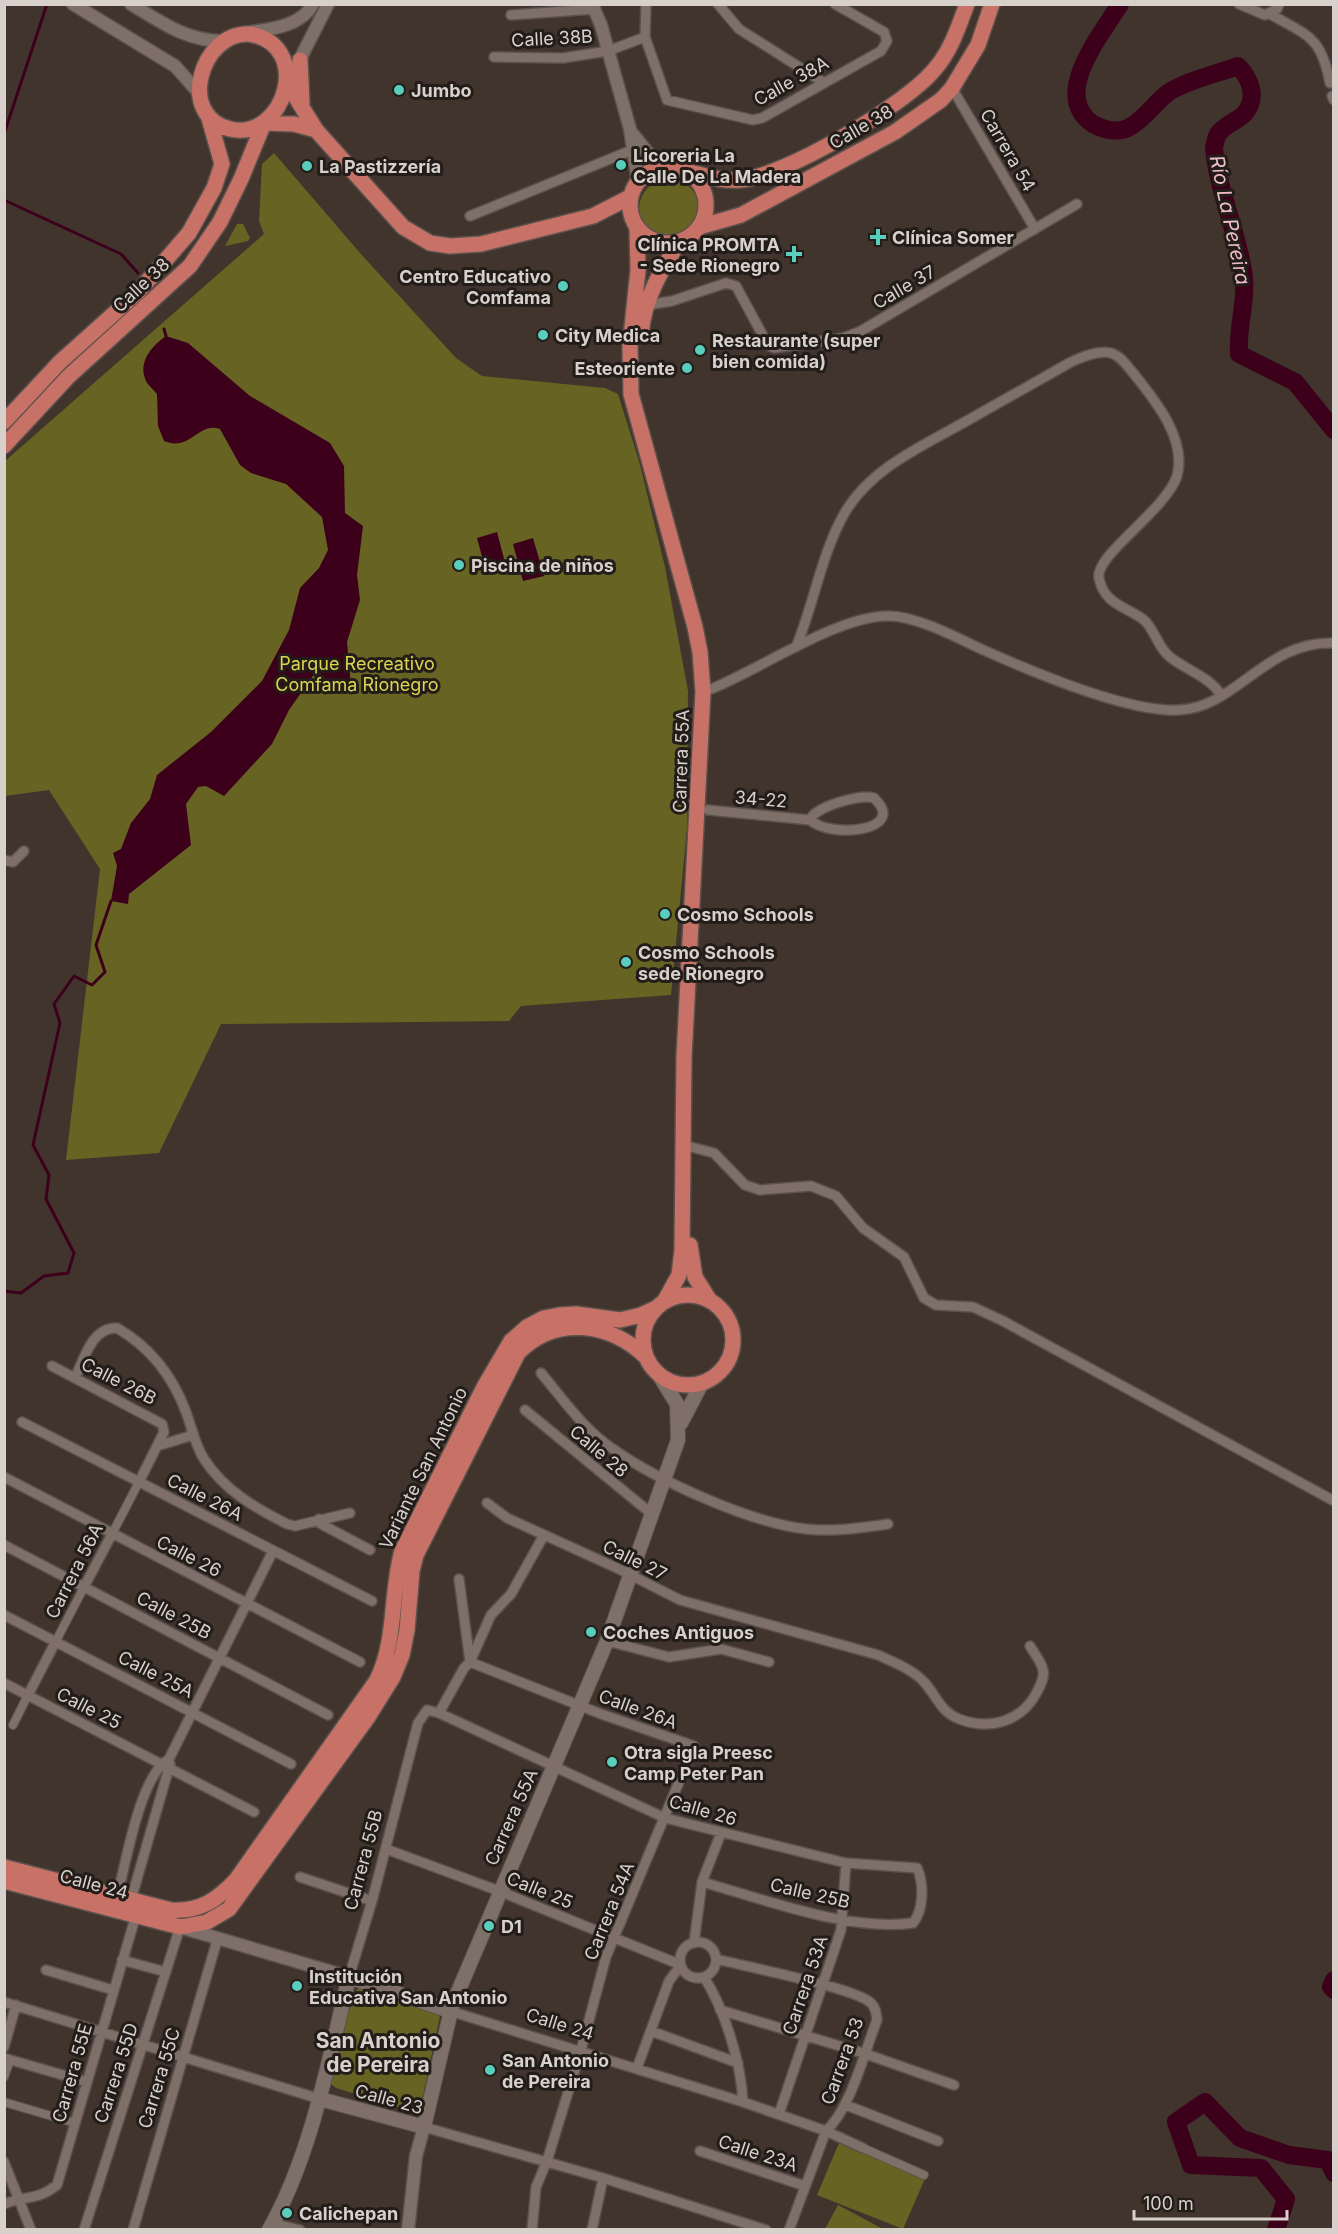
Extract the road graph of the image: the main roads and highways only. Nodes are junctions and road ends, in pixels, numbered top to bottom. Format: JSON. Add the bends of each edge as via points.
{"nodes":[{"id":1,"x":967,"y":4,"type":"edge"},
{"id":2,"x":992,"y":4,"type":"edge"},
{"id":3,"x":300,"y":60,"type":"road end"},
{"id":4,"x":287,"y":82,"type":"junction"},
{"id":5,"x":302,"y":106,"type":"junction"},
{"id":6,"x":208,"y":115,"type":"junction"},
{"id":7,"x":264,"y":123,"type":"junction"},
{"id":8,"x":316,"y":130,"type":"junction"},
{"id":9,"x":682,"y":170,"type":"junction"},
{"id":10,"x":637,"y":176,"type":"junction"},
{"id":11,"x":630,"y":197,"type":"junction"},
{"id":12,"x":614,"y":207,"type":"junction"},
{"id":13,"x":593,"y":216,"type":"junction"},
{"id":14,"x":635,"y":225,"type":"junction"},
{"id":15,"x":699,"y":227,"type":"junction"},
{"id":16,"x":680,"y":241,"type":"junction"},
{"id":17,"x":4,"y":422,"type":"edge"},
{"id":18,"x":4,"y":446,"type":"edge"},
{"id":19,"x":710,"y":1301,"type":"junction"},
{"id":20,"x":660,"y":1305,"type":"junction"},
{"id":21,"x":646,"y":1357,"type":"junction"},
{"id":22,"x":659,"y":1375,"type":"junction"},
{"id":23,"x":702,"y":1383,"type":"junction"},
{"id":24,"x":679,"y":1428,"type":"junction"},
{"id":25,"x":4,"y":1867,"type":"edge"},
{"id":26,"x":4,"y":1881,"type":"edge"},
{"id":27,"x":182,"y":1911,"type":"joint"},
{"id":28,"x":180,"y":1927,"type":"joint"},
{"id":29,"x":349,"y":1977,"type":"joint"},
{"id":30,"x":450,"y":2011,"type":"junction"},
{"id":31,"x":320,"y":2100,"type":"junction"},
{"id":32,"x":424,"y":2127,"type":"joint"},
{"id":33,"x":271,"y":2226,"type":"edge"}],
"edges":[{"from":1,"to":9,"type":"main road","name":"Calle 38","via":[[945,56],[900,100],[772,173],[729,181]]},
{"from":2,"to":15,"type":"main road","name":"Calle 38","via":[[978,45],[941,100],[895,132],[741,215]]},
{"from":3,"to":5,"type":"main road"},
{"from":4,"to":5,"type":"main road"},
{"from":4,"to":6,"type":"main road","via":[[284,59],[275,45],[263,37],[242,34],[223,41],[202,71],[199,93]]},
{"from":4,"to":7,"type":"main road"},
{"from":5,"to":8,"type":"main road"},
{"from":6,"to":7,"type":"main road","via":[[230,129],[249,129]]},
{"from":6,"to":17,"type":"main road","name":"Calle 38","via":[[222,164],[214,188],[189,233],[138,292],[60,362]]},
{"from":7,"to":8,"type":"main road","via":[[294,124]]},
{"from":7,"to":18,"type":"main road","name":"Calle 38","via":[[220,222],[190,266],[69,376]]},
{"from":8,"to":13,"type":"main road","via":[[403,226],[430,243],[481,244]]},
{"from":9,"to":10,"type":"main road","via":[[666,168]]},
{"from":9,"to":15,"type":"main road","via":[[698,182],[706,199]]},
{"from":10,"to":11,"type":"main road"},
{"from":10,"to":12,"type":"main road"},
{"from":11,"to":12,"type":"main road"},
{"from":11,"to":14,"type":"main road"},
{"from":12,"to":13,"type":"main road"},
{"from":13,"to":14,"type":"main road","via":[[622,219]]},
{"from":14,"to":16,"type":"main road","via":[[655,241]]},
{"from":14,"to":20,"type":"main road","name":"Carrera 55A","via":[[638,270],[630,346],[631,394],[695,627],[703,692],[684,1058],[682,1250],[679,1275]]},
{"from":15,"to":16,"type":"main road"},
{"from":16,"to":19,"type":"main road","name":"Carrera 55A","via":[[662,269],[647,305],[640,347],[640,388],[702,621],[711,689],[708,810],[698,948],[690,1258],[695,1277]]},
{"from":19,"to":20,"type":"main road","via":[[683,1295]]},
{"from":19,"to":23,"type":"main road","via":[[728,1319],[733,1344],[723,1368]]},
{"from":20,"to":21,"type":"main road","via":[[644,1331]]},
{"from":20,"to":27,"type":"main road","name":"Variante San Antonio","via":[[620,1320],[576,1314],[544,1318],[511,1341],[402,1551],[390,1643],[376,1680],[236,1880],[207,1905]]},
{"from":21,"to":22,"type":"main road"},
{"from":21,"to":28,"type":"main road","name":"Variante San Antonio","via":[[625,1339],[573,1327],[550,1330],[528,1342],[518,1353],[416,1555],[404,1647],[393,1677],[239,1899],[219,1917]]},
{"from":22,"to":23,"type":"main road","via":[[675,1383]]},
{"from":22,"to":24,"type":"main road","name":"Carrera 55A","via":[[677,1404]]},
{"from":23,"to":24,"type":"main road","name":"Carrera 55A"},
{"from":24,"to":30,"type":"main road","name":"Carrera 55A","via":[[665,1479],[607,1641]]},
{"from":25,"to":27,"type":"main road","name":"Calle 24"},
{"from":26,"to":28,"type":"main road","name":"Calle 24"},
{"from":29,"to":30,"type":"main road","name":"Calle 24"},
{"from":29,"to":31,"type":"main road","name":"Carrera 55B"},
{"from":30,"to":32,"type":"main road","name":"Carrera 55A"},
{"from":31,"to":32,"type":"main road","name":"Calle 23"},
{"from":31,"to":33,"type":"main road","name":"Carrera 55B"}]}
